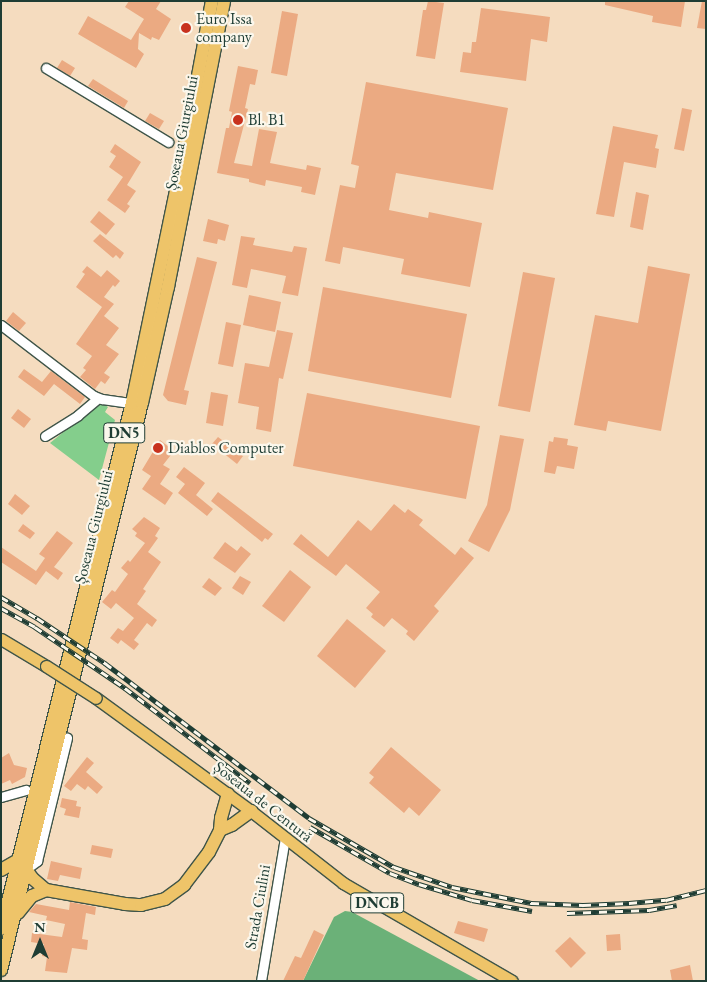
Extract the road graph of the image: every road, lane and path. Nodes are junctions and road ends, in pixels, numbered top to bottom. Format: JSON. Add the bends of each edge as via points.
{"nodes":[{"id":1,"x":212,"y":1,"type":"edge"},
{"id":2,"x":224,"y":1,"type":"edge"},
{"id":3,"x":46,"y":68,"type":"dead end"},
{"id":4,"x":168,"y":142,"type":"dead end"},
{"id":5,"x":1,"y":325,"type":"edge"},
{"id":6,"x":98,"y":398,"type":"junction"},
{"id":7,"x":132,"y":403,"type":"junction"},
{"id":8,"x":45,"y":436,"type":"dead end"},
{"id":9,"x":1,"y":639,"type":"edge"},
{"id":10,"x":67,"y":738,"type":"dead end"},
{"id":11,"x":26,"y":790,"type":"dead end"},
{"id":12,"x":228,"y":794,"type":"junction"},
{"id":13,"x":1,"y":797,"type":"edge"},
{"id":14,"x":251,"y":811,"type":"junction"},
{"id":15,"x":220,"y":830,"type":"junction"},
{"id":16,"x":285,"y":838,"type":"junction"},
{"id":17,"x":22,"y":864,"type":"junction"},
{"id":18,"x":1,"y":870,"type":"edge"},
{"id":19,"x":46,"y":890,"type":"junction"},
{"id":20,"x":1,"y":893,"type":"edge"},
{"id":21,"x":5,"y":925,"type":"edge"},
{"id":22,"x":1,"y":970,"type":"edge"},
{"id":23,"x":261,"y":981,"type":"edge"},
{"id":24,"x":512,"y":981,"type":"edge"}],
"edges":[{"from":1,"to":7,"type":"highway","name":"Șoseaua Giurgiului","number":"DN5"},
{"from":2,"to":17,"type":"highway","name":"Șoseaua Giurgiului","number":"DN5","via":[[164,307]]},
{"from":3,"to":4,"type":"street"},
{"from":5,"to":6,"type":"street"},
{"from":6,"to":7,"type":"street"},
{"from":6,"to":8,"type":"street"},
{"from":7,"to":17,"type":"highway","name":"Șoseaua Giurgiului","number":"DN5"},
{"from":9,"to":12,"type":"main road","name":"Șoseaua de Centură","number":"DNCB","bridge":true,"via":[[96,698]]},
{"from":10,"to":17,"type":"street","via":[[37,861]]},
{"from":11,"to":13,"type":"street"},
{"from":12,"to":14,"type":"main road","name":"Șoseaua de Centură","number":"DNCB"},
{"from":12,"to":15,"type":"highway","via":[[220,818]]},
{"from":14,"to":15,"type":"highway"},
{"from":14,"to":16,"type":"main road","name":"Șoseaua de Centură","number":"DNCB"},
{"from":15,"to":19,"type":"highway","via":[[193,874],[175,893],[164,899],[142,905],[125,904]]},
{"from":16,"to":23,"type":"street","name":"Strada Ciulini"},
{"from":16,"to":24,"type":"main road","name":"Șoseaua de Centură","number":"DNCB","via":[[360,894]]},
{"from":17,"to":18,"type":"highway"},
{"from":17,"to":19,"type":"highway"},
{"from":17,"to":21,"type":"highway","name":"Șoseaua Giurgiului","number":"DN5"},
{"from":19,"to":21,"type":"highway","via":[[32,896]]},
{"from":20,"to":21,"type":"highway"},
{"from":21,"to":22,"type":"highway","name":"Șoseaua Giurgiului","number":"DN5"}]}
